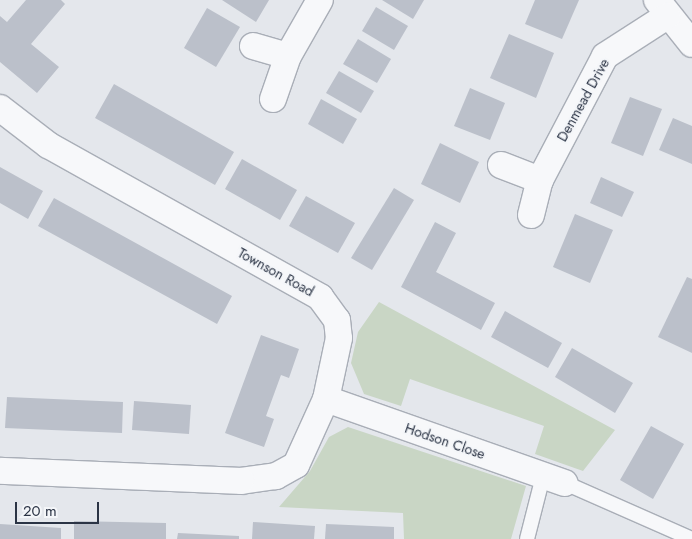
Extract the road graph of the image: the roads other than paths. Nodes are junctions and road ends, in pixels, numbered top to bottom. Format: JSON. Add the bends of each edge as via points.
{"nodes":[{"id":1,"x":320,"y":0,"type":"edge"},
{"id":2,"x":662,"y":8,"type":"edge"},
{"id":3,"x":692,"y":44,"type":"edge"},
{"id":4,"x":253,"y":46,"type":"dead end"},
{"id":5,"x":288,"y":56,"type":"junction"},
{"id":6,"x":274,"y":99,"type":"dead end"},
{"id":7,"x":0,"y":108,"type":"edge"},
{"id":8,"x":501,"y":165,"type":"dead end"},
{"id":9,"x":540,"y":180,"type":"junction"},
{"id":10,"x":531,"y":214,"type":"dead end"},
{"id":11,"x":326,"y":399,"type":"junction"},
{"id":12,"x":0,"y":472,"type":"edge"},
{"id":13,"x":554,"y":479,"type":"junction"},
{"id":14,"x":528,"y":539,"type":"edge"},
{"id":15,"x":692,"y":539,"type":"edge"}],
"edges":[{"from":1,"to":5,"type":"street"},
{"from":2,"to":3,"type":"street"},
{"from":2,"to":9,"type":"street","name":"Denmead Drive","via":[[606,56]]},
{"from":4,"to":5,"type":"street"},
{"from":5,"to":6,"type":"street"},
{"from":7,"to":11,"type":"street","name":"Townson Road","via":[[48,145],[320,297],[337,320],[338,338]]},
{"from":8,"to":9,"type":"street"},
{"from":9,"to":10,"type":"street","name":"Denmead Drive"},
{"from":11,"to":12,"type":"street","name":"Townson Road","via":[[296,465],[276,476],[241,481]]},
{"from":11,"to":13,"type":"street","name":"Hodson Close"},
{"from":13,"to":14,"type":"lane"},
{"from":13,"to":15,"type":"lane"}]}
